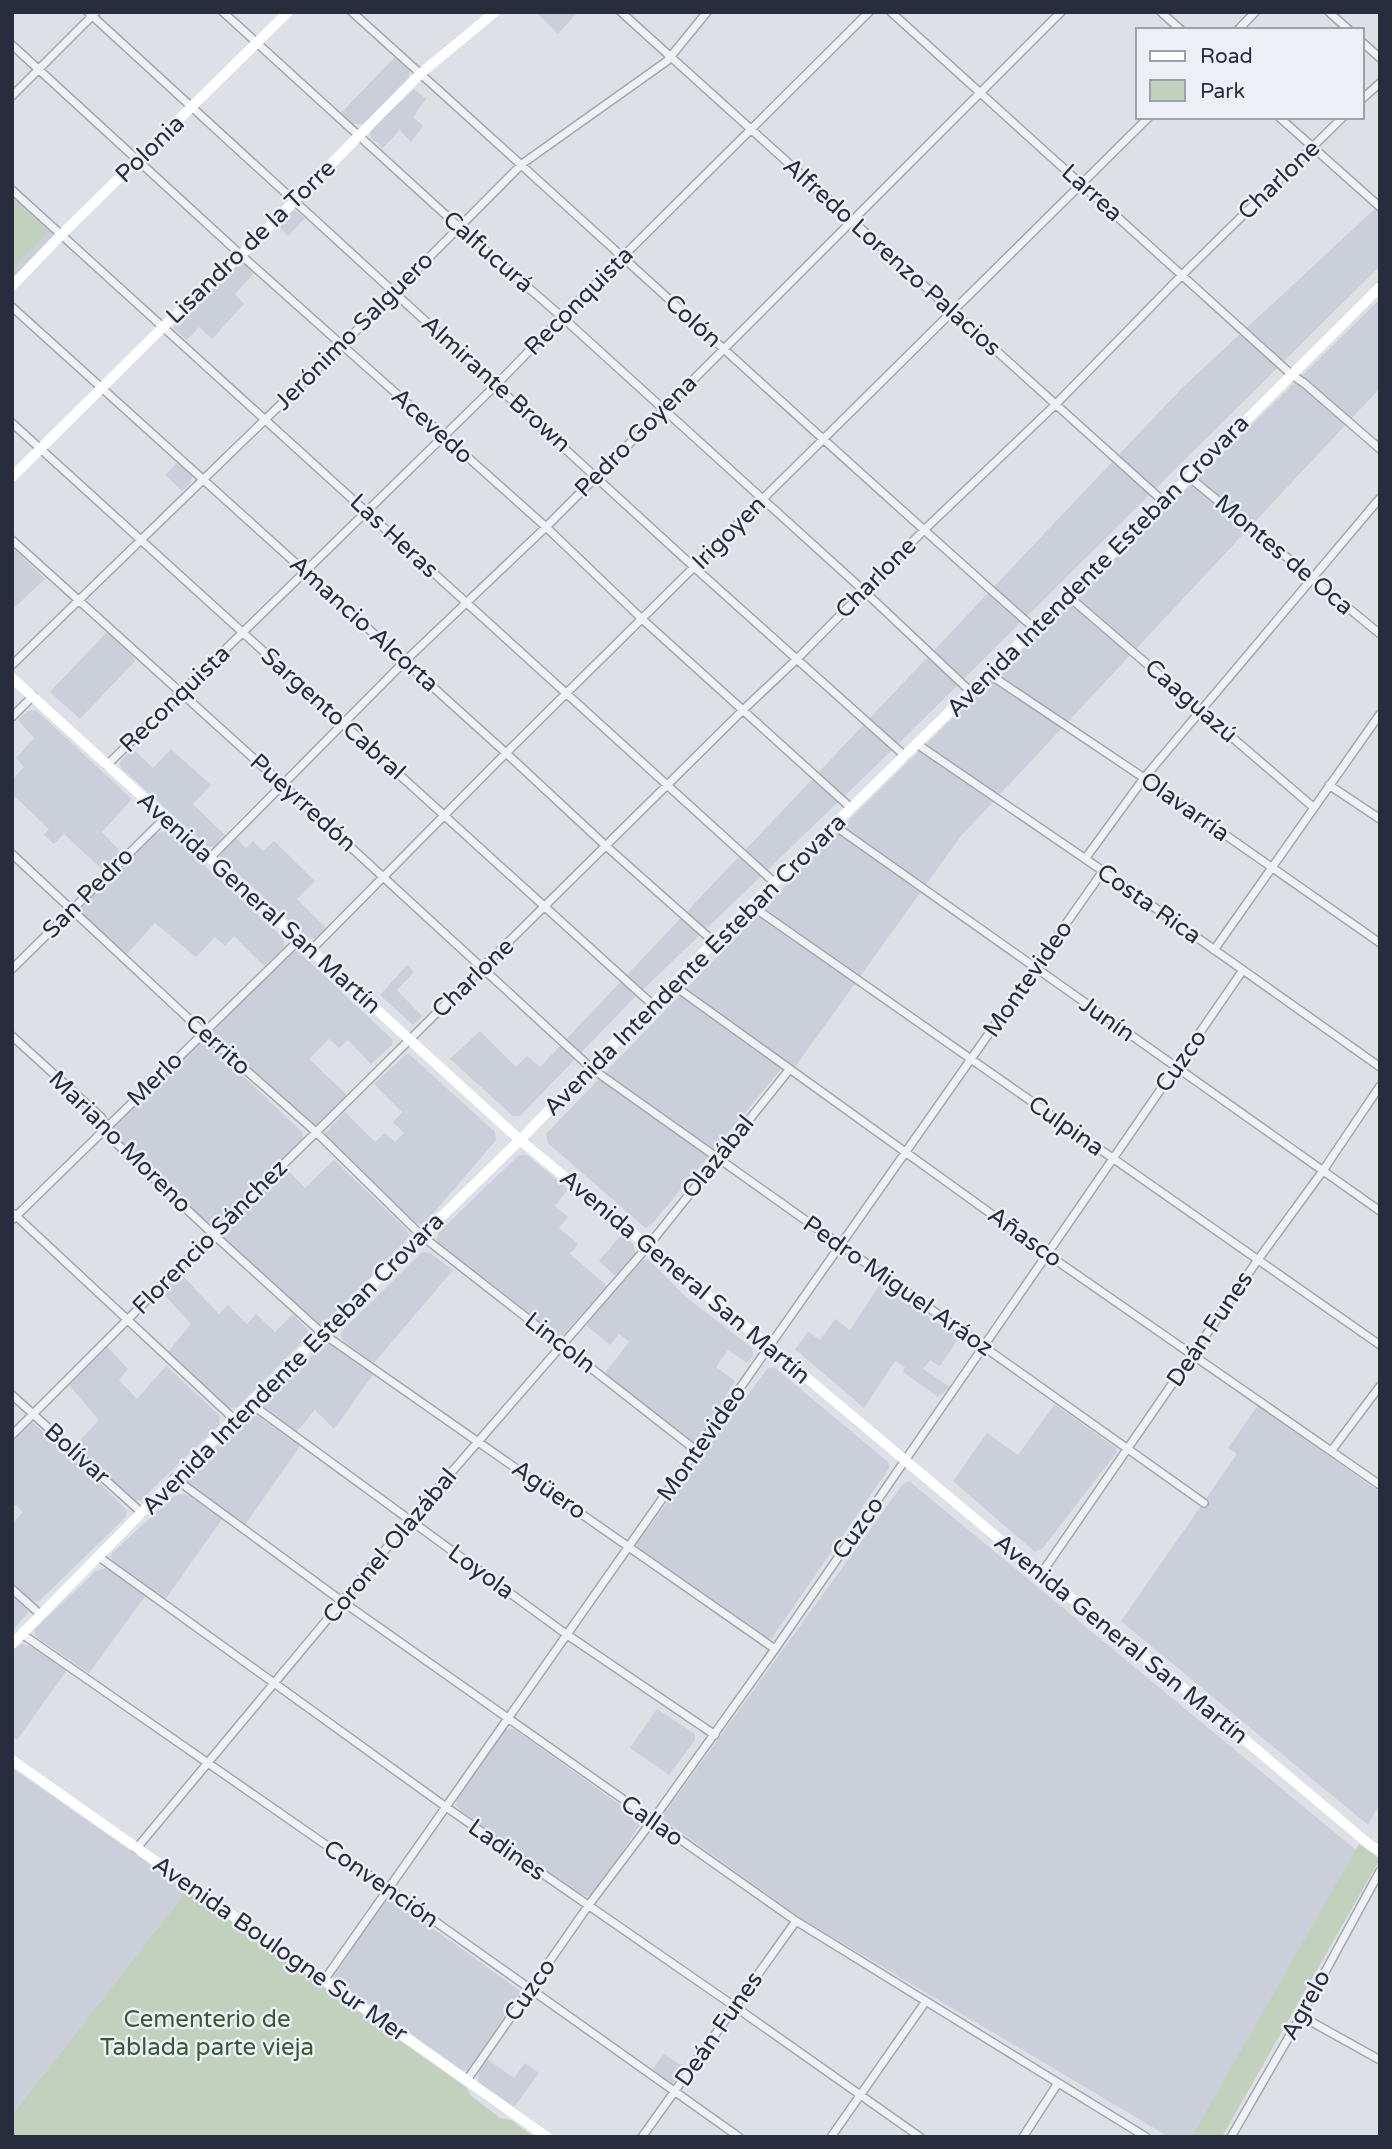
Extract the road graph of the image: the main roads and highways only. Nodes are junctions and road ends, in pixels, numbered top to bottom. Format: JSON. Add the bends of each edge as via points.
{"nodes":[{"id":1,"x":288,"y":12,"type":"edge"},
{"id":2,"x":495,"y":12,"type":"edge"},
{"id":3,"x":12,"y":286,"type":"edge"},
{"id":4,"x":1380,"y":287,"type":"edge"},
{"id":5,"x":12,"y":477,"type":"edge"},
{"id":6,"x":12,"y":678,"type":"edge"},
{"id":7,"x":520,"y":1140,"type":"junction"},
{"id":8,"x":12,"y":1644,"type":"edge"},
{"id":9,"x":12,"y":1760,"type":"edge"},
{"id":10,"x":1380,"y":1851,"type":"edge"},
{"id":11,"x":547,"y":2137,"type":"edge"}],
"edges":[{"from":1,"to":3,"type":"main road","name":"Polonia"},
{"from":2,"to":5,"type":"main road","name":"Lisandro de la Torre","via":[[420,74]]},
{"from":4,"to":7,"type":"main road","name":"Avenida Intendente Esteban Crovara"},
{"from":6,"to":7,"type":"main road","name":"Avenida General San Martín"},
{"from":7,"to":8,"type":"main road","name":"Avenida Intendente Esteban Crovara","via":[[174,1478]]},
{"from":7,"to":10,"type":"main road","name":"Avenida General San Martín"},
{"from":9,"to":11,"type":"main road","name":"Avenida Boulogne Sur Mer"}]}
